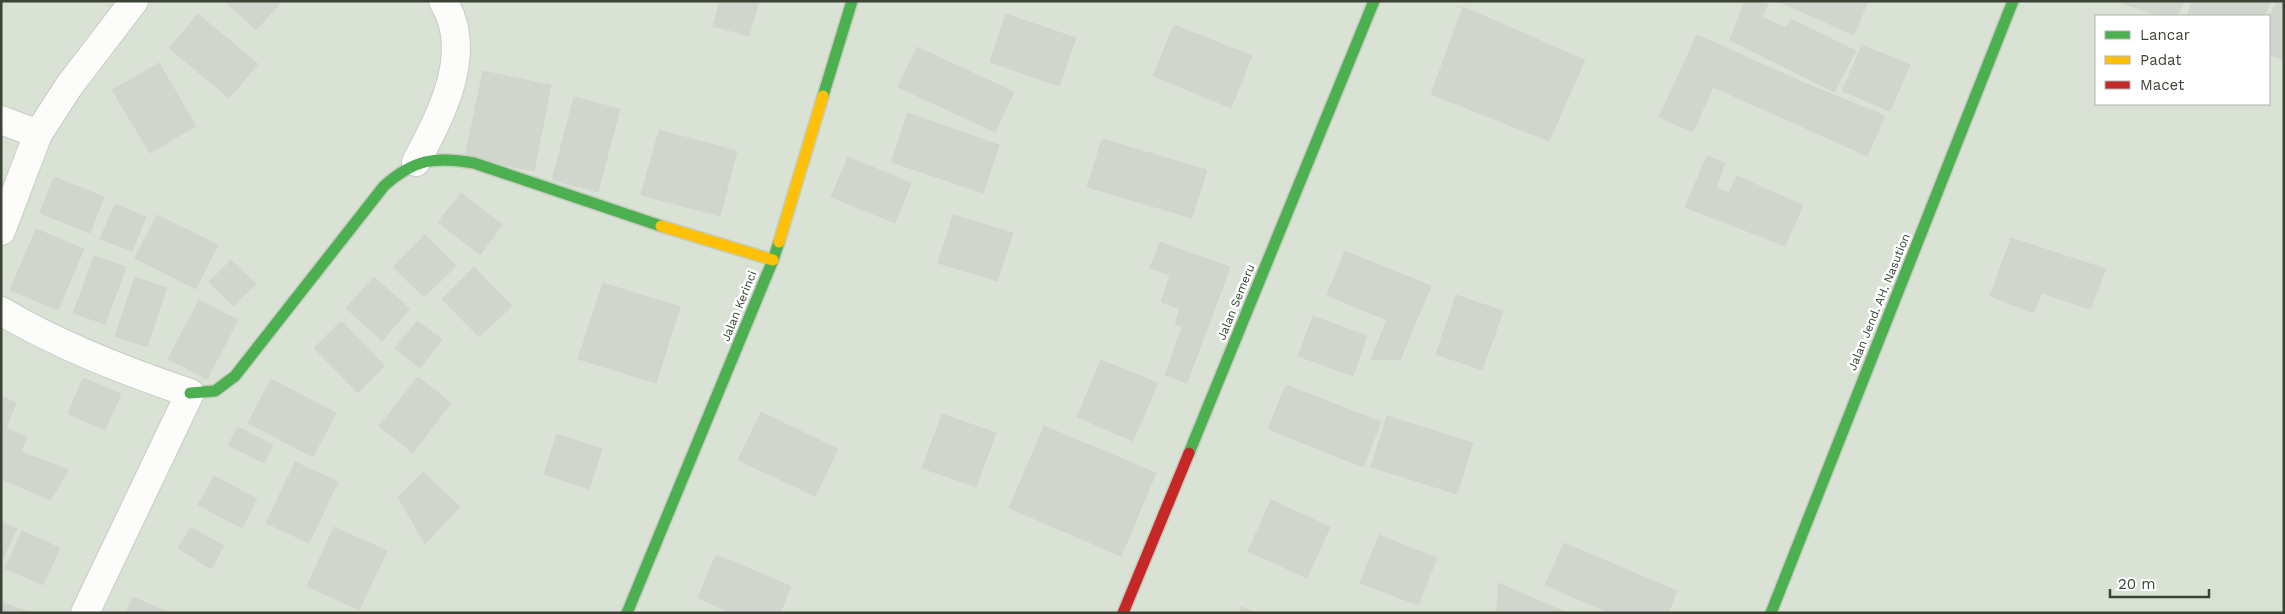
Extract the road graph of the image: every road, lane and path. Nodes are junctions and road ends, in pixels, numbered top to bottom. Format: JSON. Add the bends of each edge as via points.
{"nodes":[{"id":1,"x":134,"y":1,"type":"edge"},
{"id":2,"x":443,"y":1,"type":"edge"},
{"id":3,"x":852,"y":1,"type":"edge"},
{"id":4,"x":1374,"y":1,"type":"edge"},
{"id":5,"x":2013,"y":1,"type":"edge"},
{"id":6,"x":1,"y":120,"type":"edge"},
{"id":7,"x":38,"y":134,"type":"junction"},
{"id":8,"x":416,"y":162,"type":"junction"},
{"id":9,"x":1,"y":232,"type":"edge"},
{"id":10,"x":772,"y":260,"type":"junction"},
{"id":11,"x":1,"y":311,"type":"edge"},
{"id":12,"x":190,"y":393,"type":"junction"},
{"id":13,"x":85,"y":613,"type":"edge"},
{"id":14,"x":627,"y":613,"type":"edge"},
{"id":15,"x":1122,"y":613,"type":"edge"},
{"id":16,"x":1771,"y":613,"type":"edge"}],
"edges":[{"from":1,"to":7,"type":"street","via":[[69,86]]},
{"from":2,"to":8,"type":"street","via":[[450,12],[457,40],[454,65],[441,115]]},
{"from":3,"to":10,"type":"main road","name":"Jalan Kerinci"},
{"from":4,"to":15,"type":"main road","name":"Jalan Semeru"},
{"from":5,"to":16,"type":"main road","name":"Jalan Jend. AH. Nasution"},
{"from":6,"to":7,"type":"street"},
{"from":7,"to":9,"type":"street"},
{"from":8,"to":10,"type":"main road","via":[[444,159],[472,163]]},
{"from":8,"to":12,"type":"main road","via":[[398,172],[384,186],[236,376],[211,394]]},
{"from":10,"to":14,"type":"main road","name":"Jalan Kerinci"},
{"from":11,"to":12,"type":"street","via":[[33,330],[136,375]]},
{"from":12,"to":13,"type":"street"}]}
